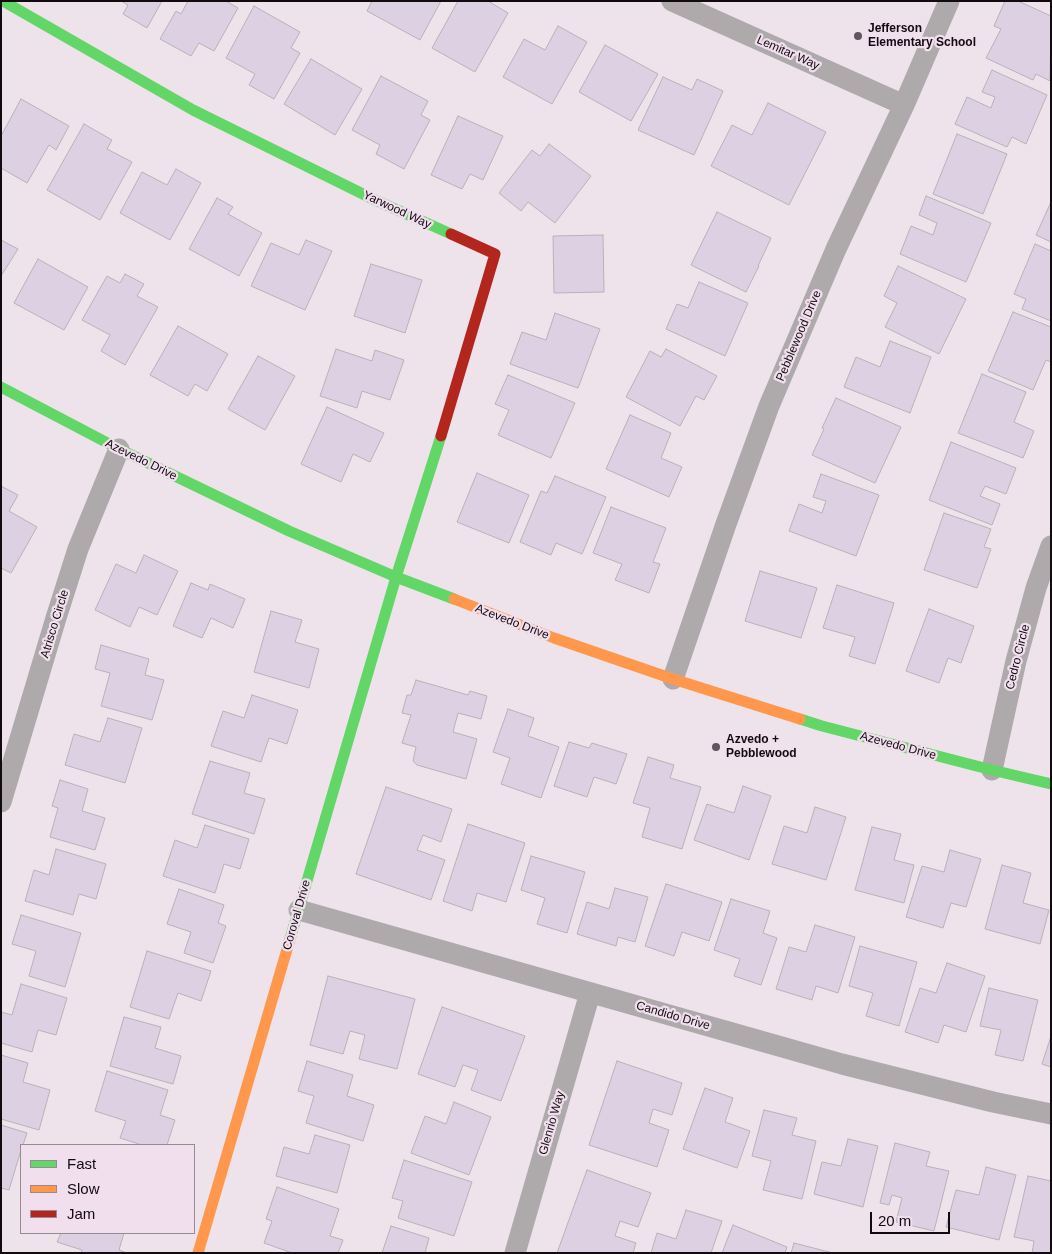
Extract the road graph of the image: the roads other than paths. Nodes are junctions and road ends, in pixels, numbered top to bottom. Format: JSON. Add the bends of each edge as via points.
{"nodes":[{"id":1,"x":3,"y":1,"type":"edge"},
{"id":2,"x":672,"y":1,"type":"edge"},
{"id":3,"x":949,"y":1,"type":"edge"},
{"id":4,"x":904,"y":105,"type":"junction"},
{"id":5,"x":1,"y":387,"type":"edge"},
{"id":6,"x":119,"y":449,"type":"junction"},
{"id":7,"x":1051,"y":546,"type":"edge"},
{"id":8,"x":396,"y":577,"type":"junction"},
{"id":9,"x":673,"y":679,"type":"junction"},
{"id":10,"x":992,"y":770,"type":"junction"},
{"id":11,"x":1051,"y":784,"type":"edge"},
{"id":12,"x":1,"y":802,"type":"edge"},
{"id":13,"x":299,"y":910,"type":"junction"},
{"id":14,"x":590,"y":993,"type":"junction"},
{"id":15,"x":1051,"y":1114,"type":"edge"},
{"id":16,"x":198,"y":1253,"type":"edge"},
{"id":17,"x":515,"y":1253,"type":"edge"}],
"edges":[{"from":1,"to":8,"type":"street","name":"Yarwood Way","via":[[193,110],[375,200],[495,254]]},
{"from":2,"to":4,"type":"street","name":"Lemitar Way"},
{"from":3,"to":4,"type":"street","name":"Pebblewood Drive"},
{"from":4,"to":9,"type":"street","name":"Pebblewood Drive","via":[[836,249],[769,406]]},
{"from":5,"to":6,"type":"street","name":"Azevedo Drive"},
{"from":6,"to":8,"type":"street","name":"Azevedo Drive","via":[[289,531]]},
{"from":6,"to":12,"type":"street","name":"Atrisco Circle","via":[[78,549]]},
{"from":7,"to":10,"type":"street","name":"Cedro Circle","via":[[1016,661]]},
{"from":8,"to":9,"type":"street","name":"Azevedo Drive","via":[[554,638]]},
{"from":8,"to":13,"type":"street","name":"Coroval Drive"},
{"from":9,"to":10,"type":"street","name":"Azevedo Drive","via":[[822,726]]},
{"from":10,"to":11,"type":"street","name":"Azevedo Drive"},
{"from":13,"to":14,"type":"street","name":"Candido Drive"},
{"from":13,"to":16,"type":"street","name":"Coroval Drive"},
{"from":14,"to":15,"type":"street","name":"Candido Drive","via":[[842,1064]]},
{"from":14,"to":17,"type":"street","name":"Glenrio Way"}]}
